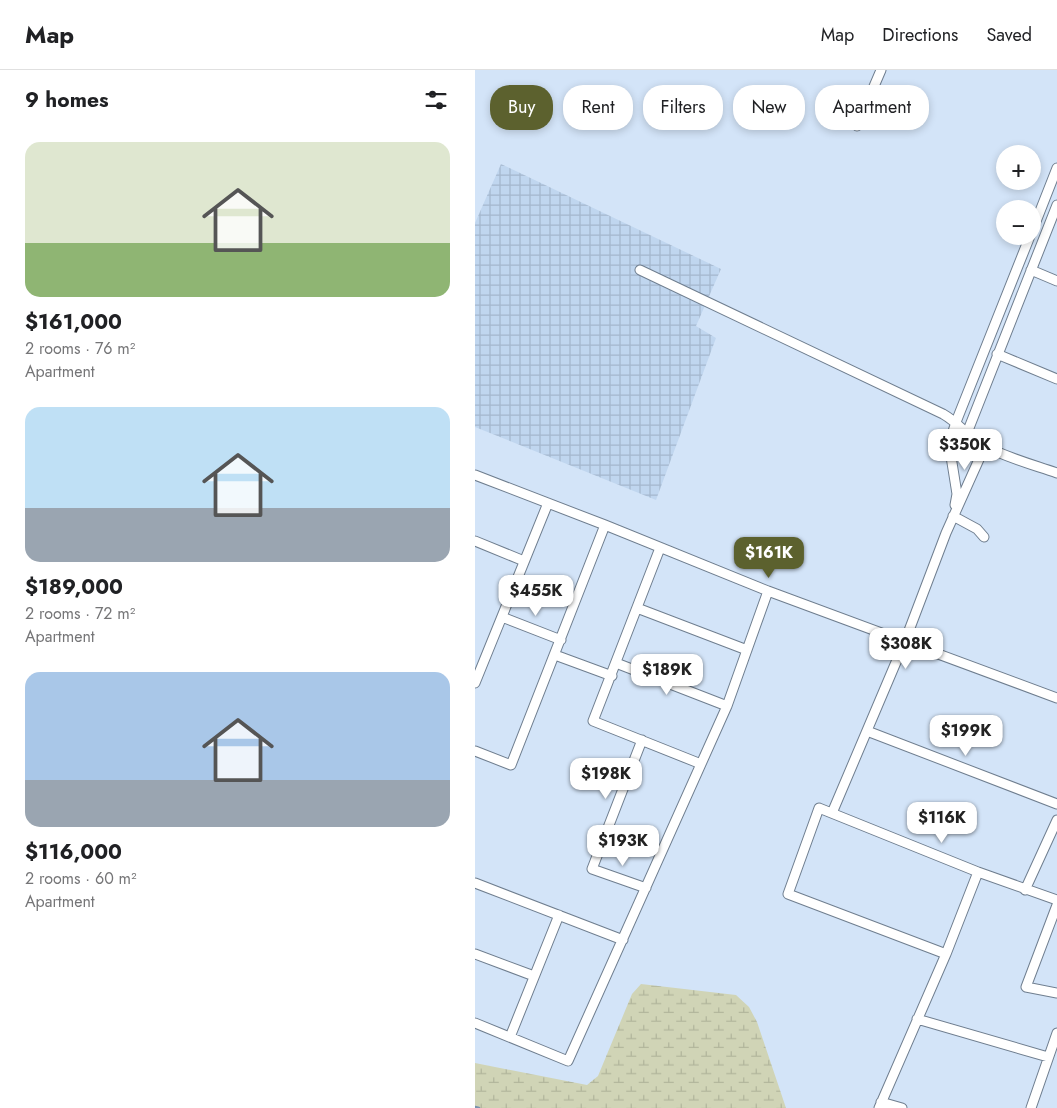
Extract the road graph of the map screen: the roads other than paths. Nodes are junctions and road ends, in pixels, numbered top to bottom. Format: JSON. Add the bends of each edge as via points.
{"nodes":[{"id":1,"x":881,"y":70,"type":"edge"},
{"id":2,"x":875,"y":85,"type":"edge"},
{"id":3,"x":1057,"y":168,"type":"edge"},
{"id":4,"x":1057,"y":205,"type":"edge"},
{"id":5,"x":1041,"y":209,"type":"edge"},
{"id":6,"x":1026,"y":245,"type":"edge"},
{"id":7,"x":640,"y":270,"type":"dead end"},
{"id":8,"x":1031,"y":270,"type":"junction"},
{"id":9,"x":1057,"y":281,"type":"edge"},
{"id":10,"x":997,"y":354,"type":"junction"},
{"id":11,"x":1057,"y":379,"type":"edge"},
{"id":12,"x":956,"y":422,"type":"junction"},
{"id":13,"x":967,"y":432,"type":"junction"},
{"id":14,"x":985,"y":446,"type":"junction"},
{"id":15,"x":1057,"y":473,"type":"edge"},
{"id":16,"x":475,"y":475,"type":"edge"},
{"id":17,"x":548,"y":503,"type":"junction"},
{"id":18,"x":953,"y":516,"type":"junction"},
{"id":19,"x":605,"y":525,"type":"junction"},
{"id":20,"x":984,"y":537,"type":"dead end"},
{"id":21,"x":475,"y":541,"type":"edge"},
{"id":22,"x":660,"y":548,"type":"junction"},
{"id":23,"x":524,"y":561,"type":"junction"},
{"id":24,"x":768,"y":591,"type":"junction"},
{"id":25,"x":637,"y":608,"type":"junction"},
{"id":26,"x":502,"y":617,"type":"junction"},
{"id":27,"x":561,"y":640,"type":"junction"},
{"id":28,"x":905,"y":642,"type":"junction"},
{"id":29,"x":747,"y":650,"type":"junction"},
{"id":30,"x":555,"y":655,"type":"junction"},
{"id":31,"x":616,"y":663,"type":"junction"},
{"id":32,"x":478,"y":665,"type":"edge"},
{"id":33,"x":611,"y":676,"type":"junction"},
{"id":34,"x":475,"y":683,"type":"edge"},
{"id":35,"x":1057,"y":698,"type":"edge"},
{"id":36,"x":727,"y":706,"type":"junction"},
{"id":37,"x":867,"y":731,"type":"junction"},
{"id":38,"x":642,"y":740,"type":"junction"},
{"id":39,"x":475,"y":751,"type":"edge"},
{"id":40,"x":701,"y":764,"type":"junction"},
{"id":41,"x":1057,"y":804,"type":"edge"},
{"id":42,"x":832,"y":814,"type":"junction"},
{"id":43,"x":1057,"y":820,"type":"edge"},
{"id":44,"x":978,"y":872,"type":"junction"},
{"id":45,"x":475,"y":883,"type":"edge"},
{"id":46,"x":646,"y":888,"type":"junction"},
{"id":47,"x":1025,"y":890,"type":"junction"},
{"id":48,"x":1057,"y":900,"type":"edge"},
{"id":49,"x":1057,"y":905,"type":"edge"},
{"id":50,"x":559,"y":915,"type":"junction"},
{"id":51,"x":623,"y":940,"type":"junction"},
{"id":52,"x":475,"y":954,"type":"edge"},
{"id":53,"x":945,"y":954,"type":"junction"},
{"id":54,"x":534,"y":976,"type":"junction"},
{"id":55,"x":1057,"y":993,"type":"edge"},
{"id":56,"x":917,"y":1018,"type":"junction"},
{"id":57,"x":475,"y":1023,"type":"edge"},
{"id":58,"x":1057,"y":1033,"type":"edge"},
{"id":59,"x":510,"y":1037,"type":"junction"},
{"id":60,"x":1048,"y":1058,"type":"junction"},
{"id":61,"x":880,"y":1105,"type":"edge"},
{"id":62,"x":902,"y":1108,"type":"edge"},
{"id":63,"x":1031,"y":1108,"type":"edge"}],
"edges":[{"from":1,"to":2,"type":"street"},
{"from":3,"to":5,"type":"street"},
{"from":4,"to":8,"type":"street"},
{"from":6,"to":12,"type":"street"},
{"from":7,"to":12,"type":"street"},
{"from":8,"to":9,"type":"street"},
{"from":8,"to":10,"type":"street"},
{"from":10,"to":11,"type":"street"},
{"from":10,"to":13,"type":"street"},
{"from":12,"to":13,"type":"street"},
{"from":12,"to":18,"type":"street","via":[[949,444],[957,494]]},
{"from":13,"to":14,"type":"street"},
{"from":14,"to":15,"type":"street"},
{"from":14,"to":18,"type":"street"},
{"from":16,"to":17,"type":"street"},
{"from":17,"to":19,"type":"street"},
{"from":17,"to":23,"type":"street"},
{"from":18,"to":20,"type":"street","via":[[977,529]]},
{"from":18,"to":28,"type":"street"},
{"from":19,"to":22,"type":"street"},
{"from":19,"to":27,"type":"street"},
{"from":21,"to":23,"type":"street"},
{"from":22,"to":24,"type":"street"},
{"from":22,"to":25,"type":"street"},
{"from":23,"to":26,"type":"street"},
{"from":24,"to":28,"type":"street"},
{"from":24,"to":29,"type":"street"},
{"from":25,"to":29,"type":"street"},
{"from":25,"to":31,"type":"street"},
{"from":26,"to":27,"type":"street"},
{"from":26,"to":32,"type":"street"},
{"from":27,"to":30,"type":"street"},
{"from":28,"to":35,"type":"street"},
{"from":28,"to":37,"type":"street"},
{"from":29,"to":36,"type":"street"},
{"from":30,"to":33,"type":"street"},
{"from":30,"to":39,"type":"street","via":[[511,765]]},
{"from":31,"to":33,"type":"street"},
{"from":31,"to":36,"type":"street"},
{"from":32,"to":34,"type":"street"},
{"from":33,"to":38,"type":"street","via":[[593,720]]},
{"from":36,"to":40,"type":"street"},
{"from":37,"to":41,"type":"street"},
{"from":37,"to":42,"type":"street"},
{"from":38,"to":40,"type":"street"},
{"from":38,"to":46,"type":"street","via":[[592,869]]},
{"from":40,"to":46,"type":"street"},
{"from":42,"to":44,"type":"street"},
{"from":42,"to":53,"type":"street","via":[[819,808],[788,894]]},
{"from":43,"to":47,"type":"street"},
{"from":44,"to":47,"type":"street"},
{"from":44,"to":53,"type":"street"},
{"from":45,"to":50,"type":"street"},
{"from":46,"to":51,"type":"street"},
{"from":47,"to":48,"type":"street"},
{"from":49,"to":55,"type":"street","via":[[1026,987]]},
{"from":50,"to":51,"type":"street"},
{"from":50,"to":54,"type":"street"},
{"from":51,"to":59,"type":"street","via":[[568,1061]]},
{"from":52,"to":54,"type":"street"},
{"from":53,"to":56,"type":"street"},
{"from":54,"to":59,"type":"street"},
{"from":56,"to":60,"type":"street"},
{"from":56,"to":61,"type":"street"},
{"from":57,"to":59,"type":"street"},
{"from":58,"to":60,"type":"street"},
{"from":60,"to":63,"type":"street"},
{"from":61,"to":62,"type":"street"}]}
